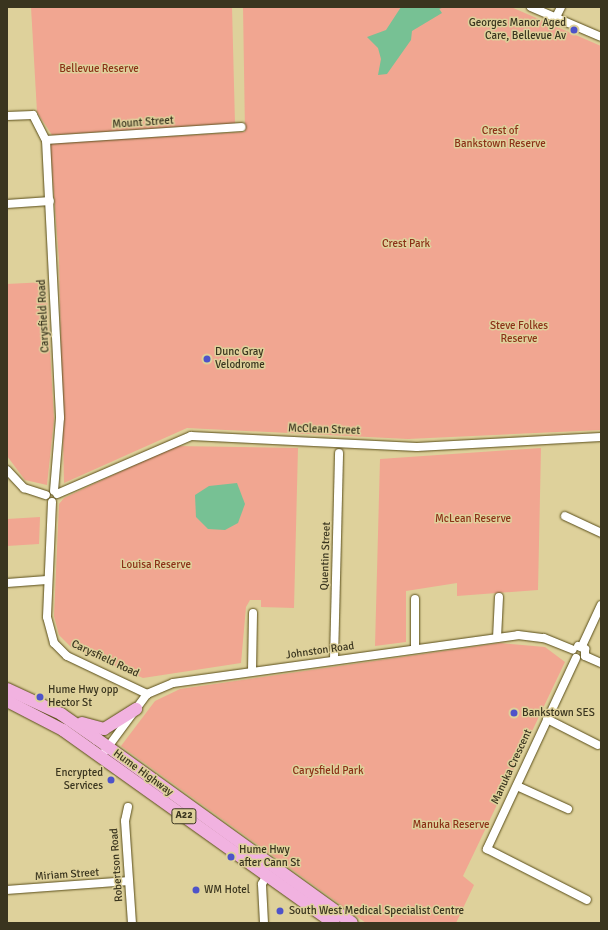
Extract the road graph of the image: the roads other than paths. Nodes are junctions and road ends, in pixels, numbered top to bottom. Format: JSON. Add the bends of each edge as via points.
{"nodes":[{"id":1,"x":531,"y":7,"type":"edge"},
{"id":2,"x":561,"y":7,"type":"edge"},
{"id":3,"x":556,"y":17,"type":"junction"},
{"id":4,"x":601,"y":36,"type":"edge"},
{"id":5,"x":7,"y":116,"type":"edge"},
{"id":6,"x":242,"y":127,"type":"dead end"},
{"id":7,"x":46,"y":140,"type":"junction"},
{"id":8,"x":50,"y":201,"type":"junction"},
{"id":9,"x":7,"y":204,"type":"edge"},
{"id":10,"x":601,"y":437,"type":"edge"},
{"id":11,"x":340,"y":453,"type":"dead end"},
{"id":12,"x":7,"y":470,"type":"edge"},
{"id":13,"x":56,"y":492,"type":"junction"},
{"id":14,"x":46,"y":495,"type":"junction"},
{"id":15,"x":52,"y":502,"type":"junction"},
{"id":16,"x":565,"y":516,"type":"dead end"},
{"id":17,"x":601,"y":533,"type":"edge"},
{"id":18,"x":47,"y":580,"type":"junction"},
{"id":19,"x":7,"y":583,"type":"edge"},
{"id":20,"x":499,"y":597,"type":"dead end"},
{"id":21,"x":415,"y":599,"type":"dead end"},
{"id":22,"x":601,"y":606,"type":"edge"},
{"id":23,"x":253,"y":613,"type":"dead end"},
{"id":24,"x":497,"y":638,"type":"junction"},
{"id":25,"x":582,"y":646,"type":"junction"},
{"id":26,"x":415,"y":650,"type":"junction"},
{"id":27,"x":573,"y":650,"type":"junction"},
{"id":28,"x":585,"y":656,"type":"junction"},
{"id":29,"x":576,"y":658,"type":"junction"},
{"id":30,"x":334,"y":660,"type":"junction"},
{"id":31,"x":601,"y":663,"type":"edge"},
{"id":32,"x":252,"y":671,"type":"junction"},
{"id":33,"x":7,"y":689,"type":"edge"},
{"id":34,"x":147,"y":694,"type":"junction"},
{"id":35,"x":7,"y":701,"type":"edge"},
{"id":36,"x":136,"y":709,"type":"junction"},
{"id":37,"x":61,"y":714,"type":"junction"},
{"id":38,"x":546,"y":720,"type":"junction"},
{"id":39,"x":598,"y":745,"type":"dead end"},
{"id":40,"x":105,"y":752,"type":"junction"},
{"id":41,"x":517,"y":786,"type":"junction"},
{"id":42,"x":128,"y":807,"type":"dead end"},
{"id":43,"x":568,"y":809,"type":"dead end"},
{"id":44,"x":267,"y":875,"type":"junction"},
{"id":45,"x":129,"y":881,"type":"junction"},
{"id":46,"x":7,"y":890,"type":"edge"},
{"id":47,"x":588,"y":900,"type":"dead end"},
{"id":48,"x":132,"y":923,"type":"edge"},
{"id":49,"x":264,"y":923,"type":"edge"},
{"id":50,"x":334,"y":923,"type":"edge"},
{"id":51,"x":352,"y":923,"type":"edge"}],
"edges":[{"from":1,"to":3,"type":"street"},
{"from":2,"to":3,"type":"street"},
{"from":3,"to":4,"type":"street"},
{"from":5,"to":7,"type":"street","via":[[33,115]]},
{"from":6,"to":7,"type":"street","name":"Mount Street"},
{"from":7,"to":8,"type":"street","name":"Carysfield Road"},
{"from":8,"to":9,"type":"street"},
{"from":8,"to":13,"type":"street","name":"Carysfield Road","via":[[60,418]]},
{"from":10,"to":13,"type":"street","name":"McClean Street","via":[[417,447],[191,436]]},
{"from":11,"to":30,"type":"street","name":"Quentin Street"},
{"from":12,"to":14,"type":"street","via":[[24,488]]},
{"from":13,"to":14,"type":"street","name":"McClean Street"},
{"from":13,"to":15,"type":"street"},
{"from":14,"to":15,"type":"street"},
{"from":15,"to":18,"type":"street","name":"Carysfield Road"},
{"from":16,"to":17,"type":"street"},
{"from":18,"to":19,"type":"street"},
{"from":18,"to":34,"type":"street","name":"Carysfield Road","via":[[48,628],[58,649]]},
{"from":20,"to":24,"type":"street"},
{"from":21,"to":26,"type":"street"},
{"from":22,"to":25,"type":"street"},
{"from":23,"to":32,"type":"street"},
{"from":24,"to":26,"type":"street","name":"Johnston Road"},
{"from":24,"to":27,"type":"street","name":"Johnston Road","via":[[538,636]]},
{"from":25,"to":27,"type":"street"},
{"from":25,"to":28,"type":"street"},
{"from":26,"to":30,"type":"street","name":"Johnston Road"},
{"from":27,"to":29,"type":"street"},
{"from":28,"to":29,"type":"street"},
{"from":28,"to":31,"type":"street"},
{"from":29,"to":38,"type":"street","name":"Manuka Crescent"},
{"from":30,"to":32,"type":"street","name":"Johnston Road"},
{"from":32,"to":34,"type":"street","name":"Johnston Road","via":[[173,683]]},
{"from":33,"to":37,"type":"highway","name":"Hume Highway","number":"A22"},
{"from":34,"to":36,"type":"street"},
{"from":35,"to":40,"type":"highway","name":"Hume Highway","number":"A22","via":[[43,717]]},
{"from":36,"to":37,"type":"highway","via":[[111,727],[100,729]]},
{"from":36,"to":40,"type":"street"},
{"from":37,"to":40,"type":"highway","name":"Hume Highway","number":"A22"},
{"from":38,"to":39,"type":"street"},
{"from":38,"to":41,"type":"street","name":"Manuka Crescent"},
{"from":40,"to":44,"type":"highway","name":"Hume Highway","number":"A22"},
{"from":40,"to":51,"type":"highway","name":"Hume Highway","number":"A22"},
{"from":41,"to":43,"type":"street"},
{"from":41,"to":47,"type":"street","name":"Manuka Crescent","via":[[491,836],[488,851]]},
{"from":42,"to":45,"type":"street","name":"Robertson Road","via":[[125,821]]},
{"from":44,"to":49,"type":"street","via":[[262,884]]},
{"from":44,"to":50,"type":"highway","name":"Hume Highway","number":"A22"},
{"from":45,"to":46,"type":"street","name":"Miriam Street"},
{"from":45,"to":48,"type":"street","name":"Robertson Road"}]}
